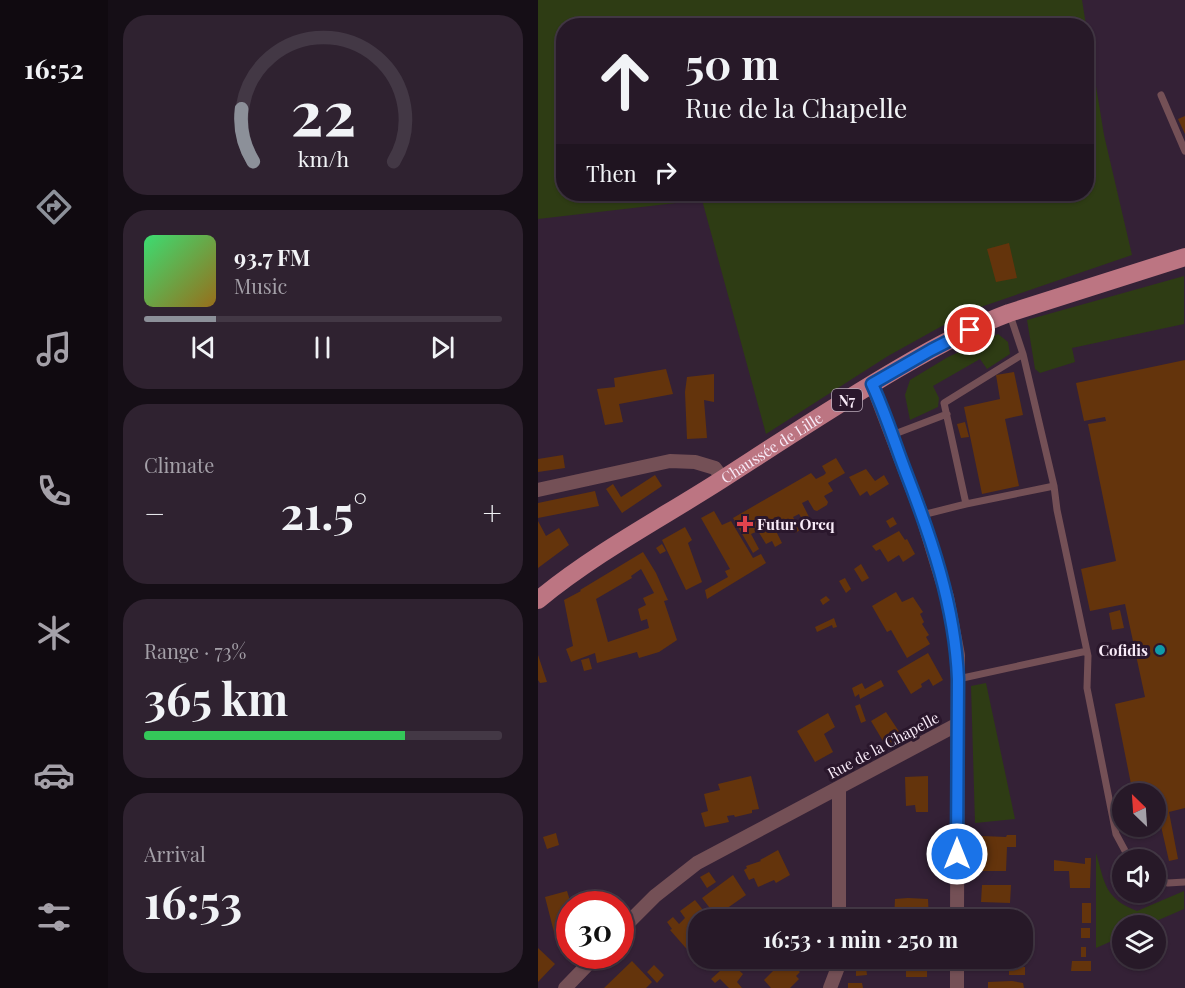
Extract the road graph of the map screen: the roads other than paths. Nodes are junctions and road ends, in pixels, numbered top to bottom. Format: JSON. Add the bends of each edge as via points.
{"nodes":[{"id":1,"x":1161,"y":95,"type":"dead end"},
{"id":2,"x":1184,"y":152,"type":"edge"},
{"id":3,"x":1184,"y":257,"type":"edge"},
{"id":4,"x":1009,"y":313,"type":"junction"},
{"id":5,"x":1023,"y":354,"type":"junction"},
{"id":6,"x":872,"y":384,"type":"junction"},
{"id":7,"x":946,"y":414,"type":"junction"},
{"id":8,"x":892,"y":435,"type":"junction"},
{"id":9,"x":723,"y":479,"type":"junction"},
{"id":10,"x":1054,"y":486,"type":"junction"},
{"id":11,"x":538,"y":490,"type":"edge"},
{"id":12,"x":966,"y":504,"type":"junction"},
{"id":13,"x":922,"y":515,"type":"junction"},
{"id":14,"x":538,"y":600,"type":"edge"},
{"id":15,"x":1087,"y":651,"type":"junction"},
{"id":16,"x":958,"y":679,"type":"junction"},
{"id":17,"x":958,"y":724,"type":"junction"},
{"id":18,"x":839,"y":788,"type":"junction"},
{"id":19,"x":1124,"y":849,"type":"edge"},
{"id":20,"x":1166,"y":882,"type":"edge"},
{"id":21,"x":1184,"y":882,"type":"edge"},
{"id":22,"x":839,"y":909,"type":"edge"},
{"id":23,"x":957,"y":909,"type":"edge"},
{"id":24,"x":634,"y":917,"type":"edge"},
{"id":25,"x":583,"y":969,"type":"edge"},
{"id":26,"x":837,"y":969,"type":"edge"},
{"id":27,"x":957,"y":969,"type":"edge"},
{"id":28,"x":565,"y":988,"type":"edge"},
{"id":29,"x":830,"y":988,"type":"edge"},
{"id":30,"x":957,"y":988,"type":"edge"}],
"edges":[{"from":1,"to":2,"type":"lane"},
{"from":3,"to":4,"type":"main road","name":"Chaussée de Lille","number":"N7"},
{"from":4,"to":5,"type":"lane"},
{"from":4,"to":6,"type":"main road","name":"Chaussée de Lille","number":"N7","via":[[931,350]]},
{"from":5,"to":7,"type":"lane","via":[[944,403]]},
{"from":5,"to":10,"type":"lane"},
{"from":6,"to":8,"type":"street","name":"Rue de la Chapelle"},
{"from":6,"to":9,"type":"main road","name":"Chaussée de Lille","number":"N7"},
{"from":7,"to":8,"type":"lane"},
{"from":7,"to":12,"type":"lane"},
{"from":8,"to":13,"type":"street","name":"Rue de la Chapelle"},
{"from":9,"to":11,"type":"street","via":[[715,468],[670,461]]},
{"from":9,"to":14,"type":"main road","name":"Chaussée de Lille","number":"N7","via":[[626,537]]},
{"from":10,"to":12,"type":"lane"},
{"from":10,"to":15,"type":"lane"},
{"from":12,"to":13,"type":"lane"},
{"from":13,"to":16,"type":"street","name":"Rue de la Chapelle","via":[[947,597],[958,654]]},
{"from":15,"to":16,"type":"lane"},
{"from":15,"to":19,"type":"lane","via":[[1087,688],[1116,834]]},
{"from":16,"to":17,"type":"street","name":"Rue de la Chapelle"},
{"from":17,"to":18,"type":"street","name":"Rue de la Chapelle"},
{"from":17,"to":23,"type":"street"},
{"from":18,"to":22,"type":"street"},
{"from":18,"to":24,"type":"street","name":"Rue de la Chapelle","via":[[697,863]]},
{"from":20,"to":21,"type":"lane"},
{"from":25,"to":28,"type":"street"},
{"from":26,"to":29,"type":"street"},
{"from":27,"to":30,"type":"street"}]}
